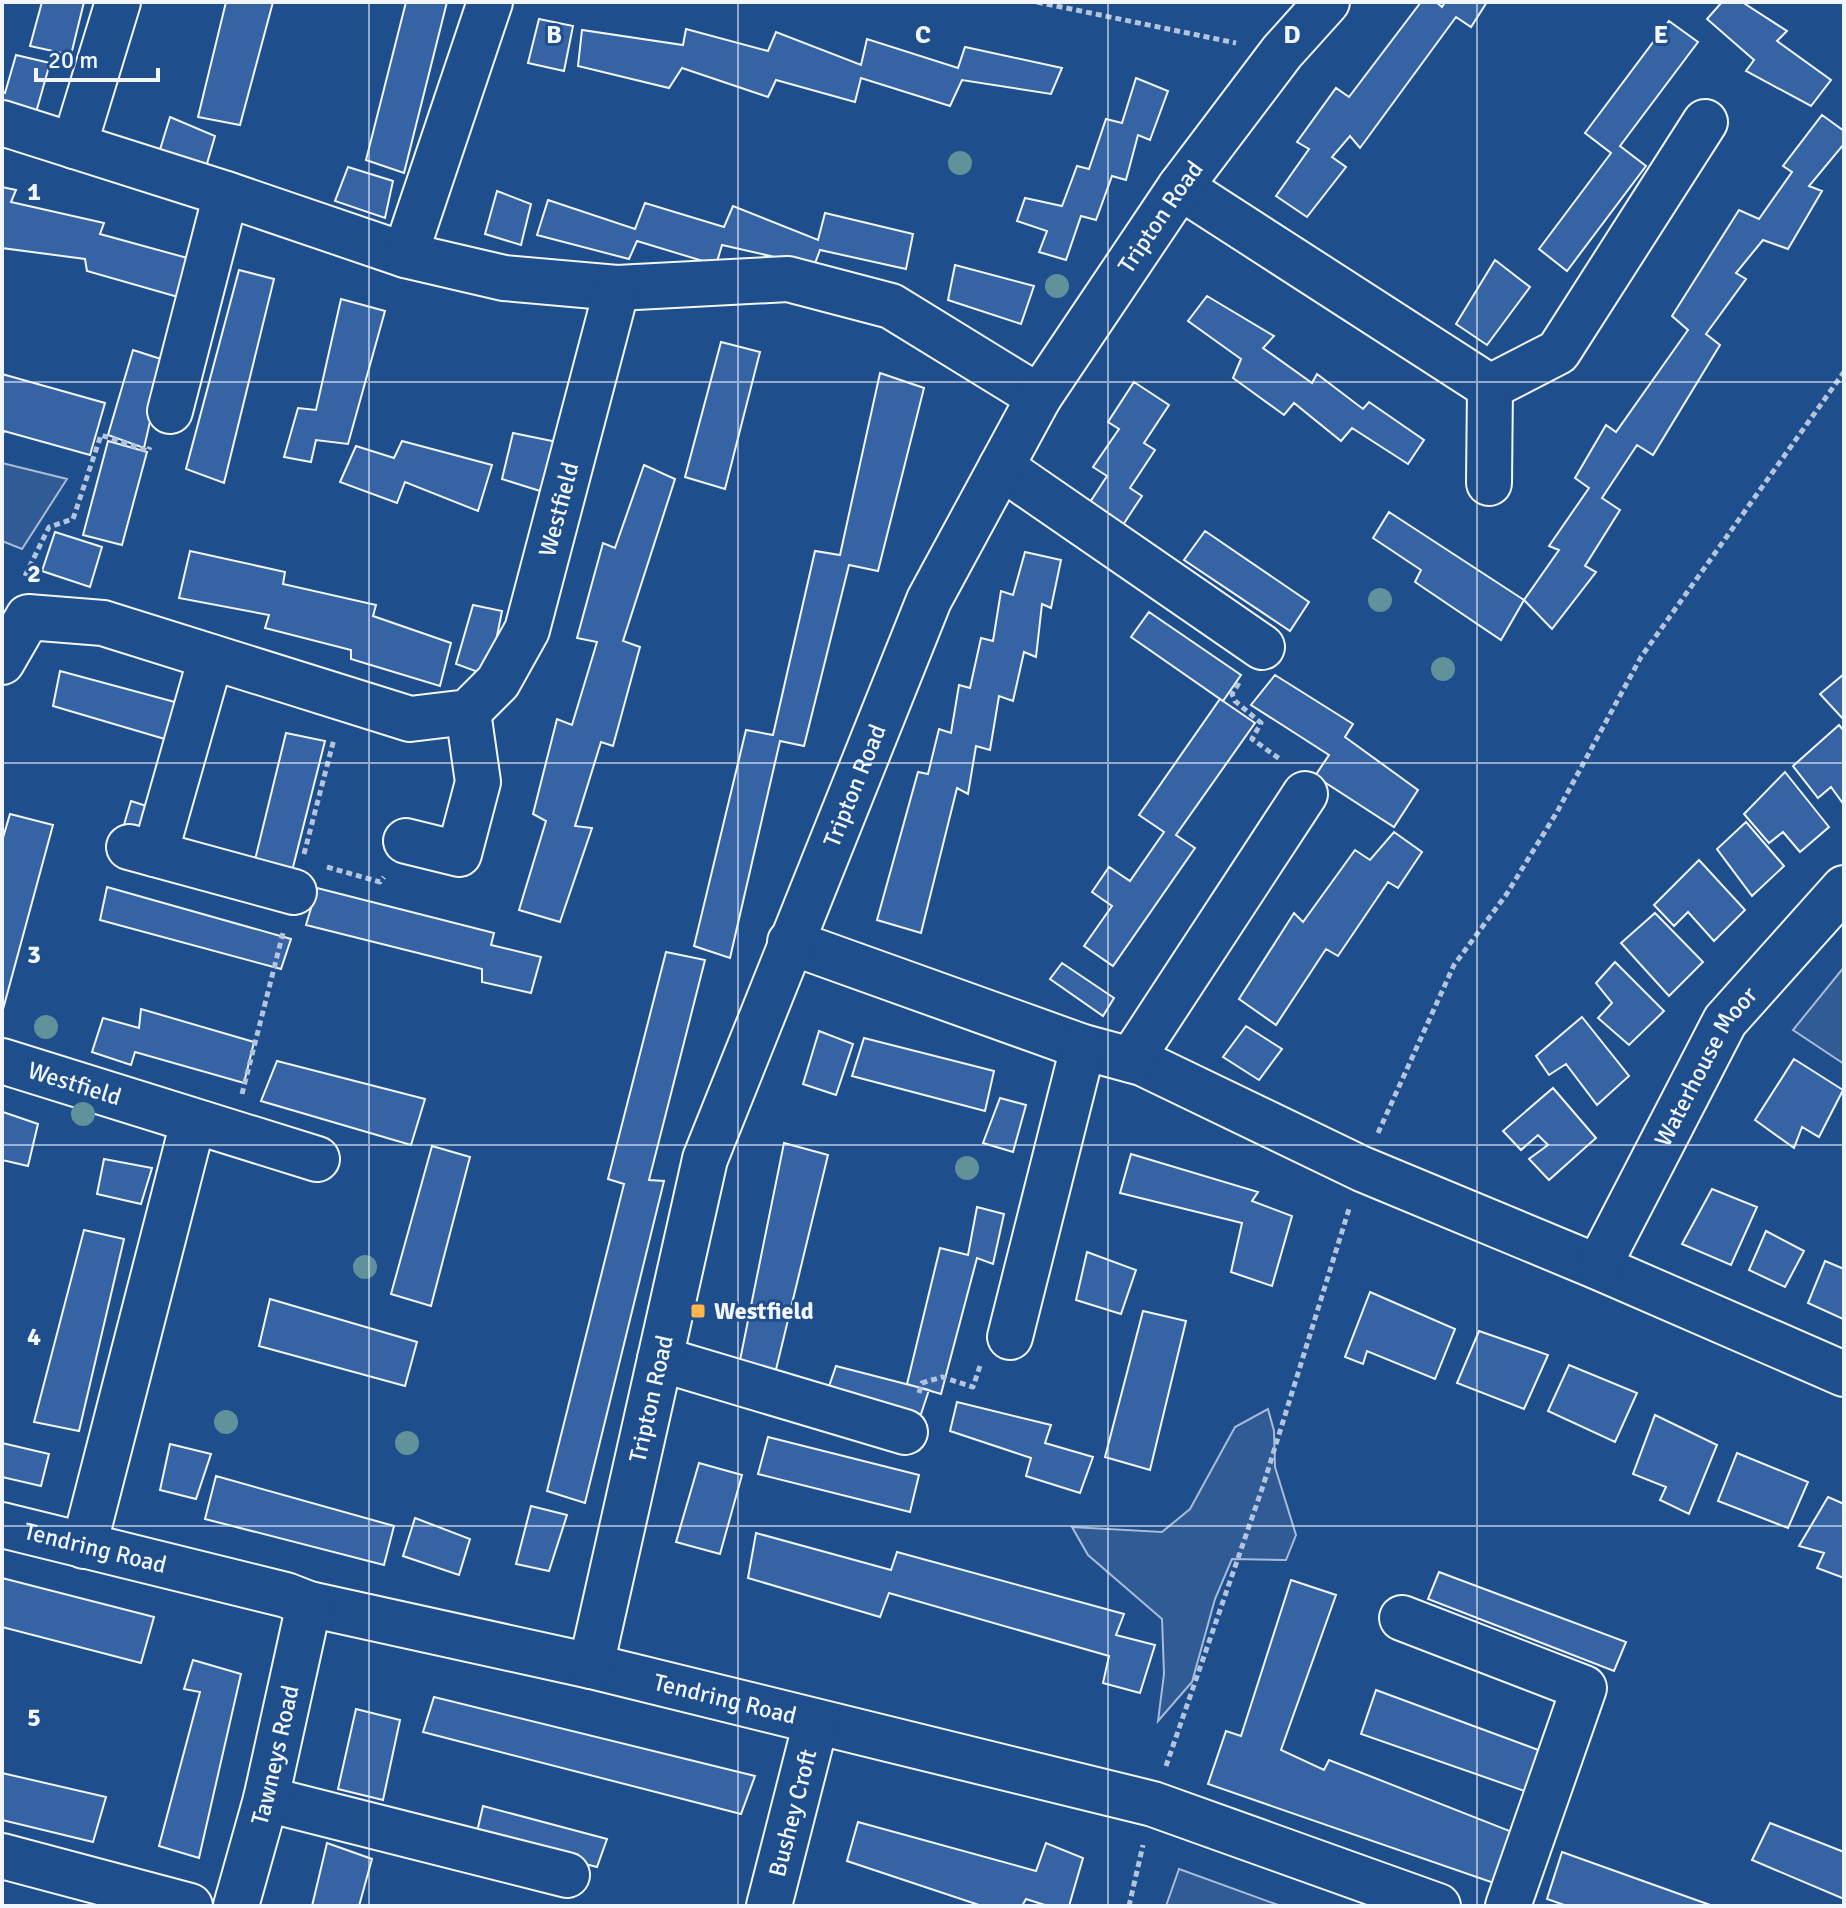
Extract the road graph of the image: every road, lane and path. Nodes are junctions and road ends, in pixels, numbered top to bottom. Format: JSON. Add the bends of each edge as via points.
{"nodes":[{"id":1,"x":118,"y":2,"type":"edge"},
{"id":2,"x":490,"y":2,"type":"edge"},
{"id":3,"x":1037,"y":2,"type":"edge"},
{"id":4,"x":1327,"y":2,"type":"edge"},
{"id":5,"x":1239,"y":43,"type":"dead end"},
{"id":6,"x":1705,"y":122,"type":"dead end"},
{"id":7,"x":2,"y":123,"type":"edge"},
{"id":8,"x":74,"y":146,"type":"junction"},
{"id":9,"x":1180,"y":187,"type":"junction"},
{"id":10,"x":226,"y":194,"type":"junction"},
{"id":11,"x":405,"y":255,"type":"junction"},
{"id":12,"x":617,"y":288,"type":"junction"},
{"id":13,"x":1844,"y":372,"type":"edge"},
{"id":14,"x":1490,"y":387,"type":"junction"},
{"id":15,"x":1039,"y":397,"type":"junction"},
{"id":16,"x":170,"y":411,"type":"joint"},
{"id":17,"x":1001,"y":467,"type":"junction"},
{"id":18,"x":1489,"y":483,"type":"dead end"},
{"id":19,"x":13,"y":611,"type":"edge"},
{"id":20,"x":1262,"y":647,"type":"joint"},
{"id":21,"x":211,"y":657,"type":"junction"},
{"id":22,"x":2,"y":662,"type":"edge"},
{"id":23,"x":468,"y":712,"type":"junction"},
{"id":24,"x":1305,"y":794,"type":"joint"},
{"id":25,"x":406,"y":841,"type":"joint"},
{"id":26,"x":305,"y":878,"type":"joint"},
{"id":27,"x":1844,"y":888,"type":"edge"},
{"id":28,"x":790,"y":942,"type":"junction"},
{"id":29,"x":1083,"y":1047,"type":"junction"},
{"id":30,"x":1131,"y":1060,"type":"junction"},
{"id":31,"x":2,"y":1061,"type":"edge"},
{"id":32,"x":193,"y":1122,"type":"junction"},
{"id":33,"x":317,"y":1159,"type":"dead end"},
{"id":34,"x":1362,"y":1169,"type":"junction"},
{"id":35,"x":1598,"y":1267,"type":"junction"},
{"id":36,"x":1010,"y":1337,"type":"joint"},
{"id":37,"x":660,"y":1359,"type":"junction"},
{"id":38,"x":1844,"y":1374,"type":"edge"},
{"id":39,"x":905,"y":1432,"type":"joint"},
{"id":40,"x":2,"y":1525,"type":"edge"},
{"id":41,"x":84,"y":1546,"type":"junction"},
{"id":42,"x":309,"y":1604,"type":"junction"},
{"id":43,"x":1402,"y":1618,"type":"dead end"},
{"id":44,"x":591,"y":1666,"type":"junction"},
{"id":45,"x":816,"y":1722,"type":"junction"},
{"id":46,"x":266,"y":1799,"type":"junction"},
{"id":47,"x":1153,"y":1804,"type":"junction"},
{"id":48,"x":2,"y":1856,"type":"edge"},
{"id":49,"x":567,"y":1875,"type":"dead end"},
{"id":50,"x":190,"y":1906,"type":"edge"},
{"id":51,"x":236,"y":1906,"type":"edge"},
{"id":52,"x":769,"y":1906,"type":"edge"},
{"id":53,"x":1129,"y":1906,"type":"edge"},
{"id":54,"x":1438,"y":1906,"type":"edge"},
{"id":55,"x":1508,"y":1906,"type":"edge"}],
"edges":[{"from":1,"to":8,"type":"street"},
{"from":2,"to":11,"type":"street"},
{"from":3,"to":5,"type":"path"},
{"from":4,"to":9,"type":"street","name":"Tripton Road","via":[[1282,52]]},
{"from":6,"to":14,"type":"street","via":[[1558,352]]},
{"from":7,"to":8,"type":"street"},
{"from":8,"to":10,"type":"street"},
{"from":9,"to":14,"type":"street"},
{"from":9,"to":15,"type":"street","name":"Tripton Road"},
{"from":10,"to":11,"type":"street"},
{"from":10,"to":16,"type":"street"},
{"from":11,"to":12,"type":"street","via":[[504,278]]},
{"from":12,"to":15,"type":"street","via":[[788,279],[891,306]]},
{"from":12,"to":23,"type":"street","name":"Westfield","via":[[527,630],[498,682]]},
{"from":13,"to":34,"type":"path","via":[[1641,657],[1557,812],[1506,895],[1454,965]]},
{"from":14,"to":18,"type":"street"},
{"from":15,"to":17,"type":"street","name":"Tripton Road"},
{"from":16,"to":19,"type":"path","via":[[148,451],[101,435],[73,519],[49,527]]},
{"from":17,"to":20,"type":"street"},
{"from":17,"to":28,"type":"street","name":"Tripton Road","via":[[929,600]]},
{"from":19,"to":21,"type":"street","via":[[103,623]]},
{"from":19,"to":22,"type":"street"},
{"from":20,"to":24,"type":"path","via":[[1232,694],[1260,720],[1252,739],[1301,774]]},
{"from":21,"to":23,"type":"street","via":[[410,719]]},
{"from":21,"to":26,"type":"street","via":[[142,851]]},
{"from":23,"to":25,"type":"street","via":[[478,782],[459,854]]},
{"from":24,"to":30,"type":"street"},
{"from":25,"to":26,"type":"path","via":[[380,882]]},
{"from":27,"to":35,"type":"street","name":"Waterhouse Moor","via":[[1725,1021]]},
{"from":28,"to":29,"type":"street"},
{"from":28,"to":37,"type":"street","name":"Tripton Road","via":[[705,1159]]},
{"from":29,"to":30,"type":"street"},
{"from":29,"to":36,"type":"street"},
{"from":30,"to":34,"type":"street"},
{"from":31,"to":32,"type":"street","name":"Westfield"},
{"from":32,"to":33,"type":"street","name":"Westfield"},
{"from":32,"to":41,"type":"street"},
{"from":34,"to":35,"type":"street"},
{"from":34,"to":47,"type":"path","via":[[1263,1486]]},
{"from":35,"to":38,"type":"street"},
{"from":36,"to":39,"type":"path","via":[[982,1357],[973,1387],[942,1377],[922,1383]]},
{"from":37,"to":39,"type":"street"},
{"from":37,"to":44,"type":"street","name":"Tripton Road"},
{"from":40,"to":41,"type":"street","name":"Tendring Road"},
{"from":41,"to":42,"type":"street","name":"Tendring Road"},
{"from":42,"to":44,"type":"street","name":"Tendring Road"},
{"from":42,"to":46,"type":"street","name":"Tawneys Road"},
{"from":43,"to":55,"type":"street","via":[[1584,1688]]},
{"from":44,"to":45,"type":"street","name":"Tendring Road"},
{"from":45,"to":47,"type":"street","name":"Tendring Road"},
{"from":45,"to":52,"type":"street","name":"Bushey Croft"},
{"from":46,"to":49,"type":"street"},
{"from":46,"to":51,"type":"street","name":"Tawneys Road"},
{"from":47,"to":53,"type":"path"},
{"from":47,"to":54,"type":"street","name":"Tendring Road"},
{"from":48,"to":50,"type":"street"}]}
